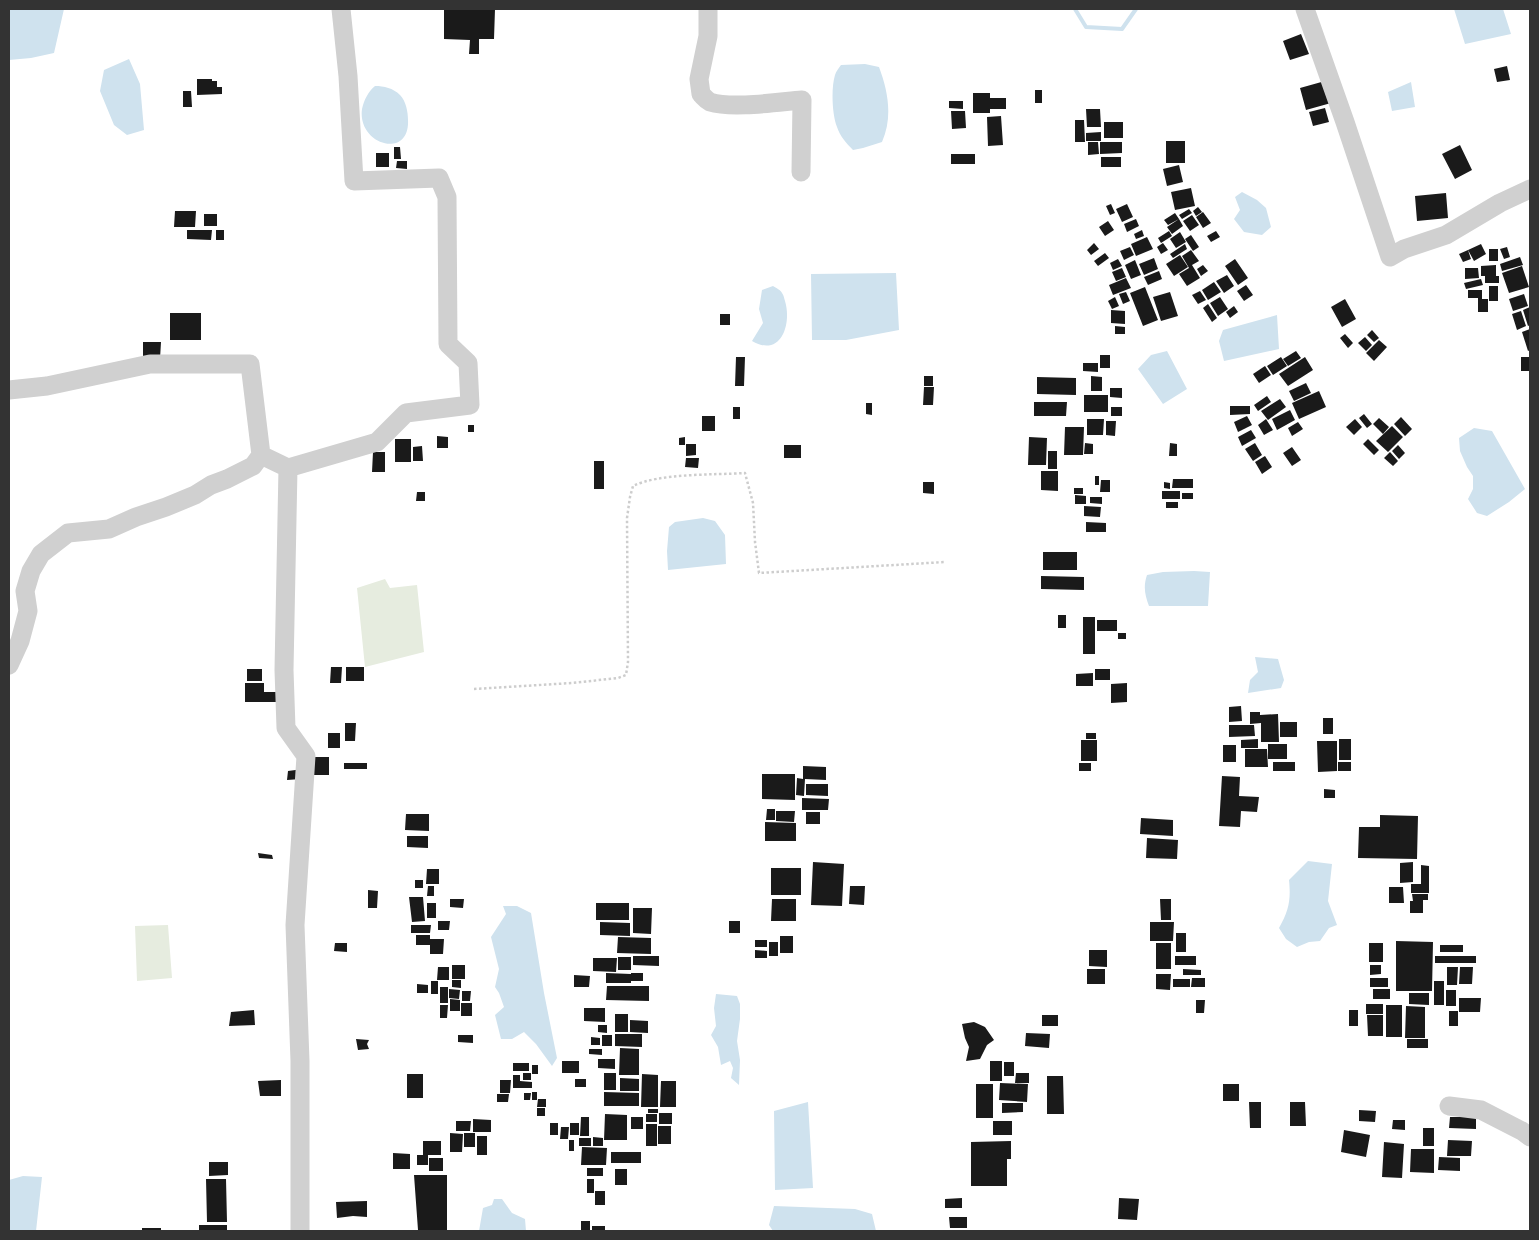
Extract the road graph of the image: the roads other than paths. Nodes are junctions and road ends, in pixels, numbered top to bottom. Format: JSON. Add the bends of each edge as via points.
{"nodes":[{"id":1,"x":341,"y":9,"type":"edge"},
{"id":2,"x":708,"y":9,"type":"edge"},
{"id":3,"x":1305,"y":9,"type":"edge"},
{"id":4,"x":801,"y":172,"type":"dead end"},
{"id":5,"x":1530,"y":189,"type":"edge"},
{"id":6,"x":9,"y":390,"type":"edge"},
{"id":7,"x":261,"y":455,"type":"junction"},
{"id":8,"x":288,"y":468,"type":"junction"},
{"id":9,"x":9,"y":665,"type":"edge"},
{"id":10,"x":1449,"y":1106,"type":"dead end"},
{"id":11,"x":1530,"y":1138,"type":"edge"},
{"id":12,"x":300,"y":1231,"type":"edge"}],
"edges":[{"from":1,"to":8,"type":"street","via":[[354,181],[439,178],[447,197],[448,344],[468,364],[470,405],[406,413],[377,442]]},
{"from":2,"to":4,"type":"street","via":[[708,36],[699,79],[701,94],[708,101],[724,105],[802,100]]},
{"from":3,"to":5,"type":"street","via":[[1390,257],[1446,235]]},
{"from":6,"to":7,"type":"street","via":[[47,386],[150,364],[250,364]]},
{"from":7,"to":8,"type":"street"},
{"from":7,"to":9,"type":"street","via":[[253,466],[194,495],[109,529],[68,534],[41,554],[31,570],[25,591],[28,611]]},
{"from":8,"to":12,"type":"street","via":[[286,728],[306,756],[295,925],[300,1061]]},
{"from":10,"to":11,"type":"street","via":[[1481,1110]]}]}
